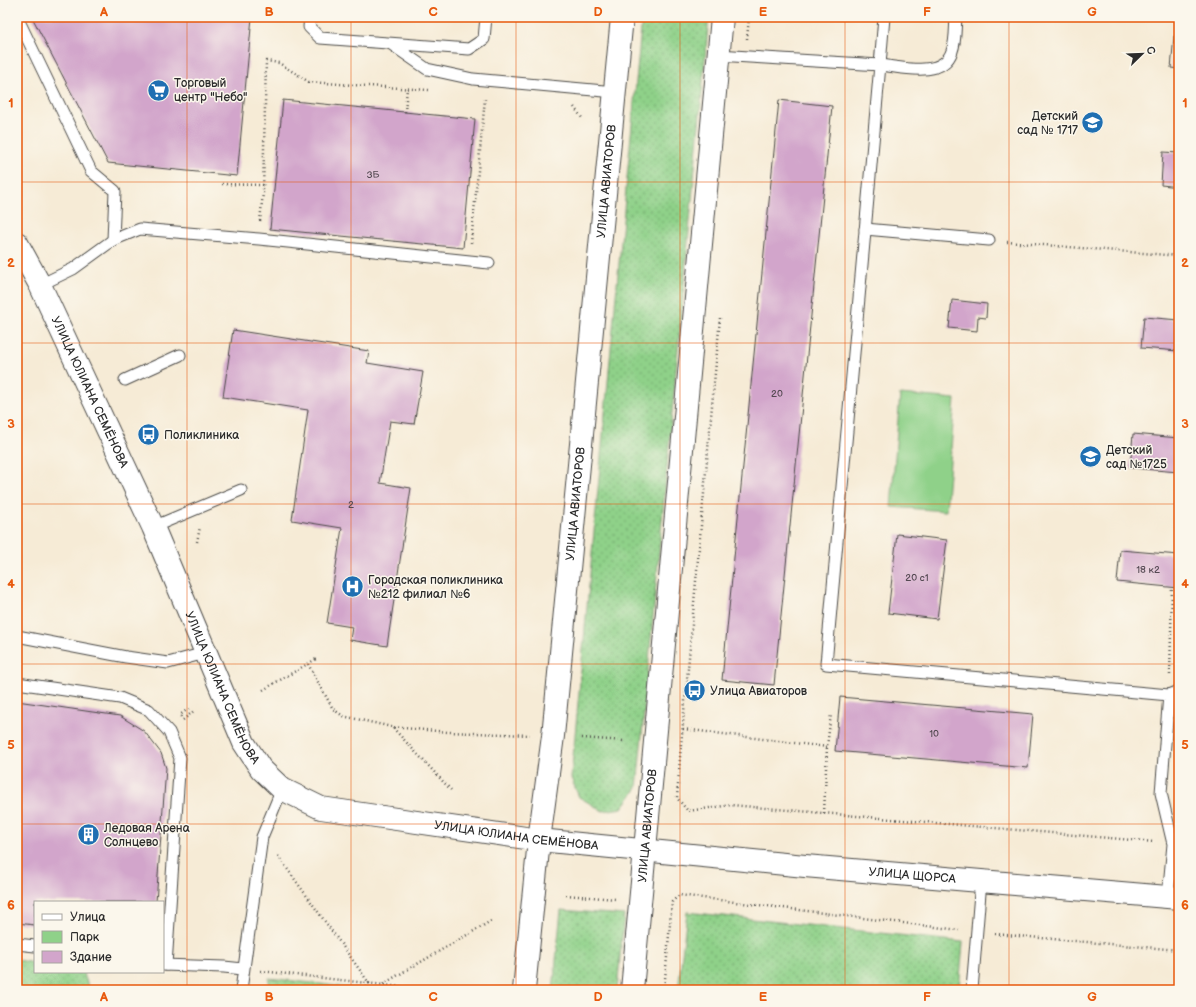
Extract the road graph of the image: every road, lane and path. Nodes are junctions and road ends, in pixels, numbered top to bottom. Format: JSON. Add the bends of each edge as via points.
{"nodes":[{"id":1,"x":17,"y":17,"type":"edge"},
{"id":2,"x":310,"y":17,"type":"edge"},
{"id":3,"x":486,"y":17,"type":"edge"},
{"id":4,"x":622,"y":17,"type":"edge"},
{"id":5,"x":722,"y":17,"type":"edge"},
{"id":6,"x":749,"y":17,"type":"edge"},
{"id":7,"x":884,"y":17,"type":"edge"},
{"id":8,"x":956,"y":17,"type":"edge"},
{"id":9,"x":391,"y":44,"type":"junction"},
{"id":10,"x":718,"y":55,"type":"junction"},
{"id":11,"x":744,"y":58,"type":"junction"},
{"id":12,"x":880,"y":65,"type":"junction"},
{"id":13,"x":407,"y":88,"type":"junction"},
{"id":14,"x":431,"y":90,"type":"dead end"},
{"id":15,"x":615,"y":92,"type":"junction"},
{"id":16,"x":485,"y":94,"type":"dead end"},
{"id":17,"x":405,"y":112,"type":"dead end"},
{"id":18,"x":222,"y":184,"type":"dead end"},
{"id":19,"x":263,"y":185,"type":"junction"},
{"id":20,"x":865,"y":229,"type":"junction"},
{"id":21,"x":259,"y":239,"type":"junction"},
{"id":22,"x":113,"y":240,"type":"junction"},
{"id":23,"x":988,"y":240,"type":"joint"},
{"id":24,"x":17,"y":243,"type":"edge"},
{"id":25,"x":1179,"y":256,"type":"edge"},
{"id":26,"x":469,"y":260,"type":"junction"},
{"id":27,"x":489,"y":263,"type":"dead end"},
{"id":28,"x":40,"y":285,"type":"junction"},
{"id":29,"x":721,"y":312,"type":"dead end"},
{"id":30,"x":180,"y":355,"type":"dead end"},
{"id":31,"x":124,"y":380,"type":"dead end"},
{"id":32,"x":241,"y":490,"type":"dead end"},
{"id":33,"x":153,"y":527,"type":"junction"},
{"id":34,"x":1172,"y":587,"type":"dead end"},
{"id":35,"x":17,"y":636,"type":"edge"},
{"id":36,"x":206,"y":653,"type":"junction"},
{"id":37,"x":316,"y":659,"type":"dead end"},
{"id":38,"x":308,"y":664,"type":"junction"},
{"id":39,"x":17,"y":683,"type":"edge"},
{"id":40,"x":262,"y":690,"type":"dead end"},
{"id":41,"x":1174,"y":693,"type":"edge"},
{"id":42,"x":190,"y":706,"type":"dead end"},
{"id":43,"x":195,"y":710,"type":"dead end"},
{"id":44,"x":831,"y":714,"type":"dead end"},
{"id":45,"x":392,"y":727,"type":"junction"},
{"id":46,"x":683,"y":729,"type":"junction"},
{"id":47,"x":530,"y":734,"type":"dead end"},
{"id":48,"x":582,"y":738,"type":"dead end"},
{"id":49,"x":624,"y":741,"type":"dead end"},
{"id":50,"x":827,"y":747,"type":"junction"},
{"id":51,"x":282,"y":789,"type":"junction"},
{"id":52,"x":451,"y":790,"type":"dead end"},
{"id":53,"x":824,"y":813,"type":"junction"},
{"id":54,"x":539,"y":840,"type":"junction"},
{"id":55,"x":1172,"y":844,"type":"junction"},
{"id":56,"x":274,"y":851,"type":"dead end"},
{"id":57,"x":645,"y":851,"type":"junction"},
{"id":58,"x":981,"y":881,"type":"junction"},
{"id":59,"x":566,"y":895,"type":"dead end"},
{"id":60,"x":1174,"y":898,"type":"edge"},
{"id":61,"x":616,"y":899,"type":"dead end"},
{"id":62,"x":491,"y":921,"type":"dead end"},
{"id":63,"x":977,"y":932,"type":"junction"},
{"id":64,"x":17,"y":944,"type":"edge"},
{"id":65,"x":34,"y":946,"type":"edge"},
{"id":66,"x":1179,"y":950,"type":"edge"},
{"id":67,"x":164,"y":965,"type":"edge"},
{"id":68,"x":243,"y":969,"type":"junction"},
{"id":69,"x":369,"y":983,"type":"junction"},
{"id":70,"x":382,"y":984,"type":"junction"},
{"id":71,"x":241,"y":990,"type":"edge"},
{"id":72,"x":362,"y":990,"type":"edge"},
{"id":73,"x":428,"y":990,"type":"edge"},
{"id":74,"x":524,"y":990,"type":"edge"},
{"id":75,"x":632,"y":990,"type":"edge"},
{"id":76,"x":664,"y":990,"type":"edge"},
{"id":77,"x":972,"y":990,"type":"edge"}],
"edges":[{"from":1,"to":22,"type":"lane","via":[[91,171],[115,191]]},
{"from":2,"to":9,"type":"lane","via":[[309,26],[320,38]]},
{"from":3,"to":9,"type":"lane","via":[[484,39],[469,49]]},
{"from":4,"to":15,"type":"street","name":"УЛИЦА АВИАТОРОВ"},
{"from":5,"to":10,"type":"street","name":"УЛИЦА АВИАТОРОВ"},
{"from":6,"to":11,"type":"path"},
{"from":7,"to":12,"type":"lane"},
{"from":8,"to":12,"type":"lane","via":[[952,51],[943,63],[930,69]]},
{"from":9,"to":15,"type":"lane","via":[[427,69],[473,79]]},
{"from":10,"to":11,"type":"lane"},
{"from":10,"to":57,"type":"street","name":"УЛИЦА АВИАТОРОВ"},
{"from":11,"to":12,"type":"lane"},
{"from":12,"to":20,"type":"lane"},
{"from":13,"to":14,"type":"path"},
{"from":13,"to":17,"type":"path"},
{"from":13,"to":19,"type":"path","via":[[309,82],[279,63],[266,61]]},
{"from":15,"to":54,"type":"street","name":"УЛИЦА АВИАТОРОВ","via":[[553,736]]},
{"from":16,"to":26,"type":"path"},
{"from":18,"to":19,"type":"path"},
{"from":19,"to":21,"type":"path"},
{"from":20,"to":23,"type":"lane"},
{"from":20,"to":41,"type":"lane","via":[[826,664]]},
{"from":21,"to":22,"type":"lane","via":[[140,229]]},
{"from":21,"to":26,"type":"lane"},
{"from":22,"to":28,"type":"lane","via":[[73,269]]},
{"from":23,"to":25,"type":"path"},
{"from":24,"to":28,"type":"street","name":"УЛИЦА ЮЛИАНА СЕМЁНОВА"},
{"from":26,"to":27,"type":"lane"},
{"from":28,"to":33,"type":"street","name":"УЛИЦА ЮЛИАНА СЕМЁНОВА"},
{"from":29,"to":46,"type":"path"},
{"from":30,"to":31,"type":"lane"},
{"from":32,"to":33,"type":"lane"},
{"from":33,"to":36,"type":"street","name":"УЛИЦА ЮЛИАНА СЕМЁНОВА"},
{"from":34,"to":41,"type":"path"},
{"from":35,"to":36,"type":"lane","via":[[168,663]]},
{"from":36,"to":51,"type":"street","name":"УЛИЦА ЮЛИАНА СЕМЁНОВА","via":[[244,743],[261,769]]},
{"from":37,"to":38,"type":"path"},
{"from":38,"to":40,"type":"path"},
{"from":38,"to":45,"type":"path","via":[[333,709],[343,716]]},
{"from":39,"to":67,"type":"lane","via":[[120,698],[149,710],[169,732],[180,758]]},
{"from":41,"to":55,"type":"lane","via":[[1160,792]]},
{"from":42,"to":43,"type":"path","via":[[180,715],[182,721]]},
{"from":44,"to":50,"type":"path"},
{"from":45,"to":47,"type":"path","via":[[448,732]]},
{"from":45,"to":52,"type":"path"},
{"from":46,"to":50,"type":"path"},
{"from":46,"to":53,"type":"path","via":[[677,798],[688,811],[731,805]]},
{"from":48,"to":49,"type":"path"},
{"from":50,"to":53,"type":"path"},
{"from":51,"to":54,"type":"street","name":"УЛИЦА ЮЛИАНА СЕМЁНОВА","via":[[321,808]]},
{"from":51,"to":68,"type":"lane","via":[[262,837]]},
{"from":53,"to":55,"type":"path"},
{"from":54,"to":57,"type":"street","name":"УЛИЦА ЮЛИАНА СЕМЁНОВА"},
{"from":54,"to":74,"type":"street","name":"УЛИЦА АВИАТОРОВ"},
{"from":55,"to":60,"type":"lane"},
{"from":56,"to":69,"type":"path"},
{"from":57,"to":58,"type":"street","name":"УЛИЦА ЩОРСА"},
{"from":57,"to":75,"type":"street","name":"УЛИЦА АВИАТОРОВ"},
{"from":58,"to":60,"type":"street","name":"УЛИЦА ЩОРСА"},
{"from":58,"to":63,"type":"lane"},
{"from":59,"to":61,"type":"path"},
{"from":62,"to":70,"type":"path"},
{"from":63,"to":66,"type":"path"},
{"from":63,"to":76,"type":"path","via":[[680,895],[672,902]]},
{"from":63,"to":77,"type":"lane"},
{"from":64,"to":65,"type":"lane"},
{"from":67,"to":68,"type":"lane"},
{"from":68,"to":69,"type":"path"},
{"from":68,"to":71,"type":"lane"},
{"from":69,"to":70,"type":"path"},
{"from":69,"to":72,"type":"path"},
{"from":70,"to":73,"type":"path"}]}
